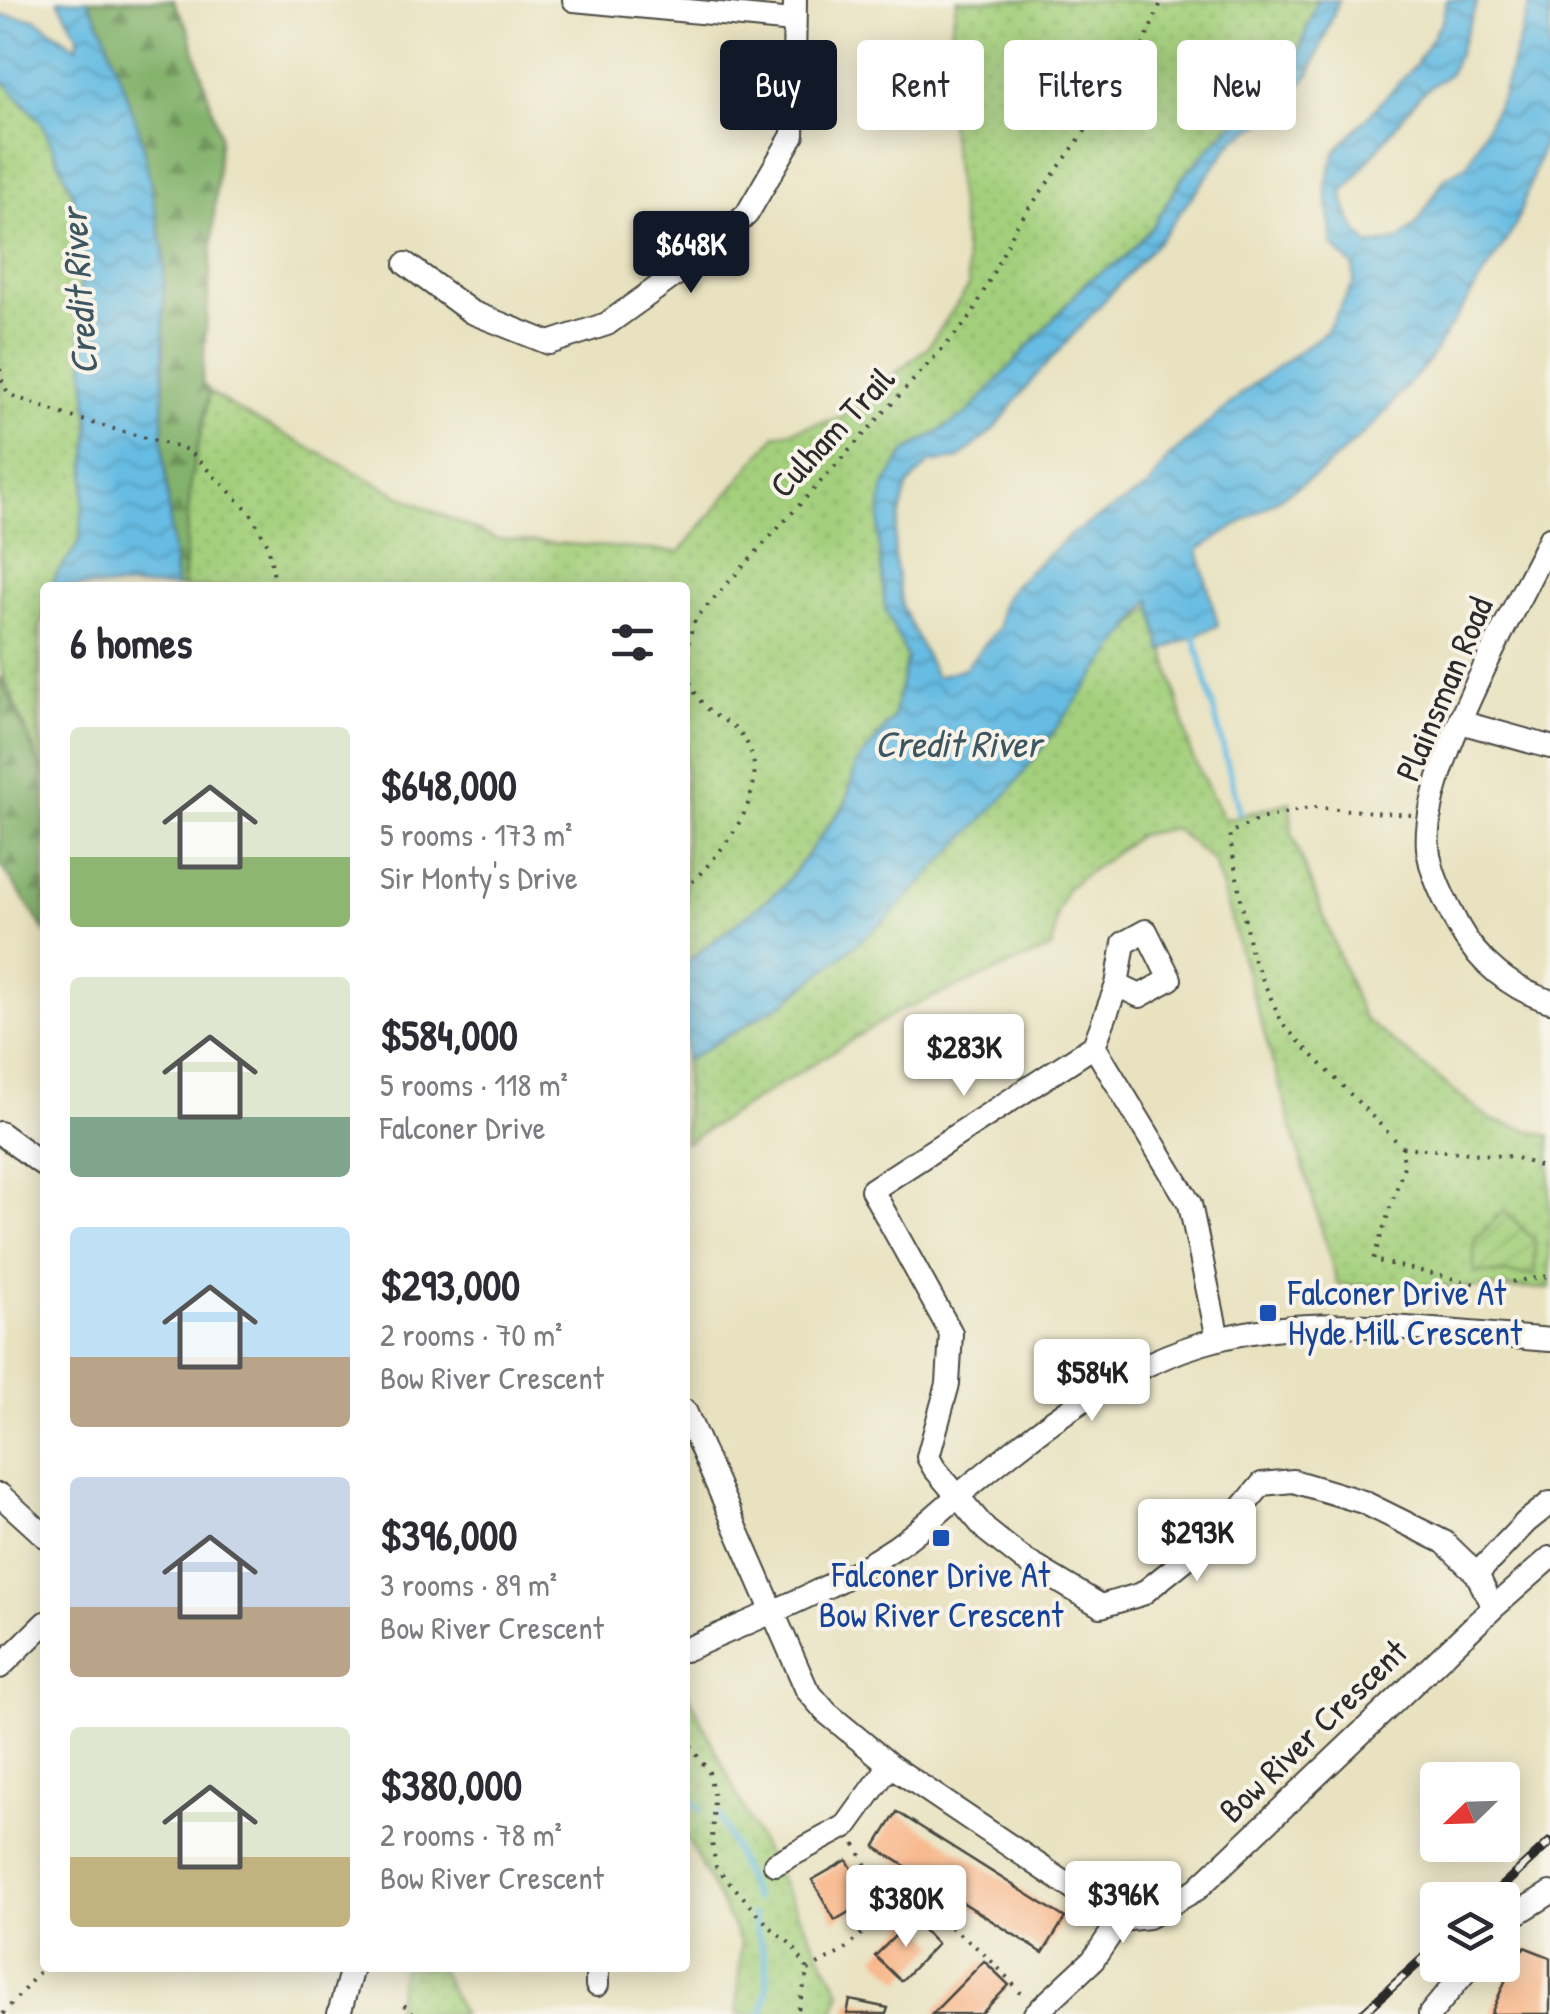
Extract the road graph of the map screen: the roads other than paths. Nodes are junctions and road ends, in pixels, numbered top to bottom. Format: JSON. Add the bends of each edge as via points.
{"nodes":[{"id":1,"x":574,"y":0,"type":"edge"},
{"id":2,"x":794,"y":10,"type":"edge"},
{"id":3,"x":406,"y":264,"type":"dead end"},
{"id":4,"x":1550,"y":538,"type":"edge"},
{"id":5,"x":1460,"y":722,"type":"junction"},
{"id":6,"x":1550,"y":747,"type":"edge"},
{"id":7,"x":1116,"y":984,"type":"dead end"},
{"id":8,"x":1550,"y":1001,"type":"edge"},
{"id":9,"x":1094,"y":1046,"type":"junction"},
{"id":10,"x":0,"y":1134,"type":"edge"},
{"id":11,"x":40,"y":1162,"type":"edge"},
{"id":12,"x":1218,"y":1339,"type":"junction"},
{"id":13,"x":1550,"y":1340,"type":"edge"},
{"id":14,"x":690,"y":1423,"type":"edge"},
{"id":15,"x":0,"y":1494,"type":"edge"},
{"id":16,"x":958,"y":1496,"type":"junction"},
{"id":17,"x":1550,"y":1503,"type":"edge"},
{"id":18,"x":40,"y":1531,"type":"edge"},
{"id":19,"x":1550,"y":1558,"type":"edge"},
{"id":20,"x":1477,"y":1574,"type":"junction"},
{"id":21,"x":1493,"y":1608,"type":"junction"},
{"id":22,"x":774,"y":1610,"type":"junction"},
{"id":23,"x":40,"y":1628,"type":"edge"},
{"id":24,"x":690,"y":1648,"type":"edge"},
{"id":25,"x":0,"y":1667,"type":"edge"},
{"id":26,"x":890,"y":1766,"type":"junction"},
{"id":27,"x":775,"y":1864,"type":"dead end"},
{"id":28,"x":1550,"y":1893,"type":"edge"},
{"id":29,"x":1520,"y":1912,"type":"edge"},
{"id":30,"x":1120,"y":1920,"type":"junction"},
{"id":31,"x":351,"y":1972,"type":"edge"},
{"id":32,"x":1457,"y":1982,"type":"edge"},
{"id":33,"x":1036,"y":2013,"type":"edge"},
{"id":34,"x":339,"y":2014,"type":"edge"},
{"id":35,"x":1430,"y":2014,"type":"edge"}],
"edges":[{"from":1,"to":2,"type":"street"},
{"from":2,"to":3,"type":"street","via":[[793,135],[747,214],[607,324],[549,343],[471,312]]},
{"from":4,"to":5,"type":"street","name":"Plainsman Road"},
{"from":5,"to":6,"type":"street"},
{"from":5,"to":8,"type":"street","name":"Plainsman Road","via":[[1432,798],[1428,848],[1440,892],[1466,942],[1498,975]]},
{"from":7,"to":9,"type":"street"},
{"from":9,"to":12,"type":"street","via":[[1190,1204]]},
{"from":9,"to":16,"type":"street","via":[[872,1190],[951,1332],[948,1384],[928,1456]]},
{"from":10,"to":11,"type":"street"},
{"from":12,"to":13,"type":"street","via":[[1348,1326]]},
{"from":12,"to":16,"type":"street","via":[[1158,1359],[1086,1396]]},
{"from":14,"to":22,"type":"street"},
{"from":15,"to":18,"type":"street"},
{"from":16,"to":20,"type":"street","via":[[1024,1560],[1101,1606],[1142,1594],[1227,1526],[1262,1484],[1293,1481],[1363,1502],[1444,1542]]},
{"from":16,"to":22,"type":"street","via":[[868,1566]]},
{"from":17,"to":20,"type":"street"},
{"from":19,"to":21,"type":"street","name":"Bow River Crescent"},
{"from":20,"to":21,"type":"street"},
{"from":21,"to":30,"type":"street","name":"Bow River Crescent","via":[[1197,1889],[1148,1917]]},
{"from":22,"to":24,"type":"street"},
{"from":22,"to":26,"type":"street","via":[[807,1690]]},
{"from":23,"to":25,"type":"street"},
{"from":26,"to":27,"type":"street","via":[[846,1826]]},
{"from":26,"to":30,"type":"street"},
{"from":28,"to":29,"type":"street"},
{"from":30,"to":33,"type":"street","via":[[1094,1960]]},
{"from":31,"to":34,"type":"street"},
{"from":32,"to":35,"type":"street"}]}
